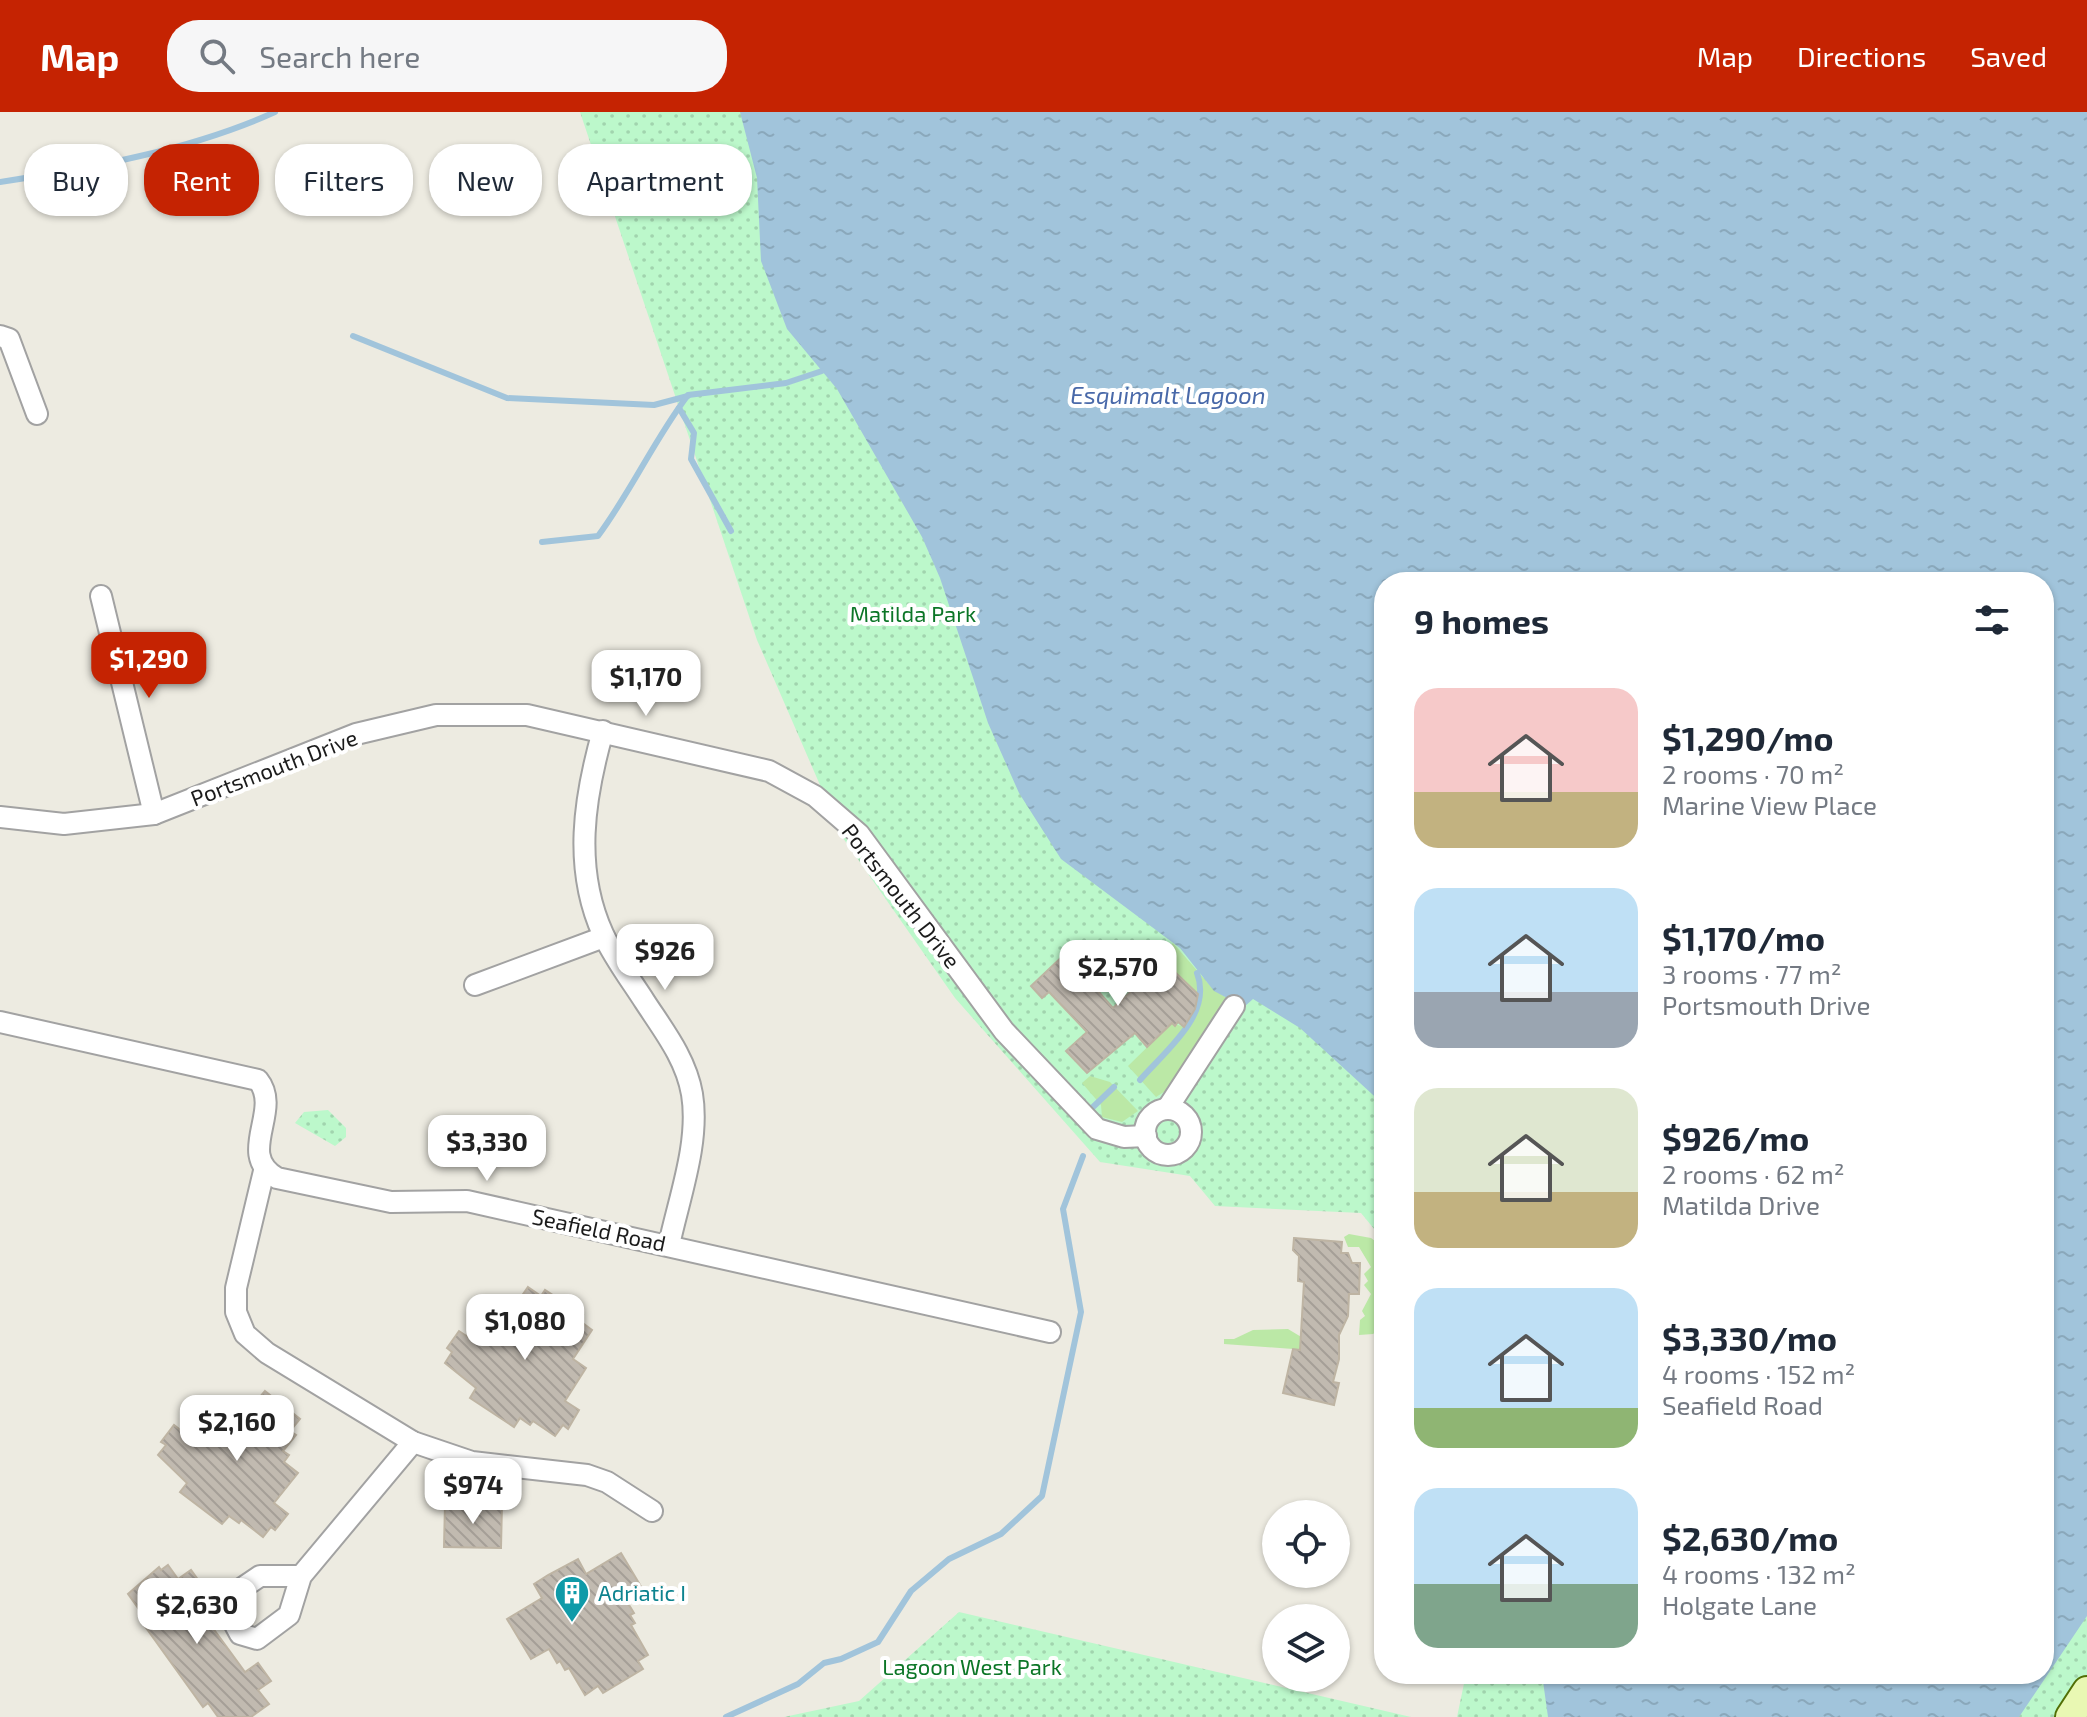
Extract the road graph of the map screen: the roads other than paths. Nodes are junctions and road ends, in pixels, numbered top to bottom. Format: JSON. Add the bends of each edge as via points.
{"nodes":[{"id":1,"x":0,"y":336,"type":"edge"},
{"id":2,"x":37,"y":414,"type":"dead end"},
{"id":3,"x":101,"y":596,"type":"dead end"},
{"id":4,"x":603,"y":731,"type":"junction"},
{"id":5,"x":154,"y":814,"type":"junction"},
{"id":6,"x":0,"y":817,"type":"edge"},
{"id":7,"x":604,"y":937,"type":"junction"},
{"id":8,"x":475,"y":985,"type":"dead end"},
{"id":9,"x":1234,"y":1006,"type":"dead end"},
{"id":10,"x":0,"y":1022,"type":"edge"},
{"id":11,"x":1167,"y":1109,"type":"junction"},
{"id":12,"x":1146,"y":1136,"type":"junction"},
{"id":13,"x":264,"y":1171,"type":"junction"},
{"id":14,"x":669,"y":1245,"type":"junction"},
{"id":15,"x":1050,"y":1332,"type":"dead end"},
{"id":16,"x":413,"y":1442,"type":"junction"},
{"id":17,"x":652,"y":1511,"type":"dead end"},
{"id":18,"x":301,"y":1576,"type":"dead end"},
{"id":19,"x":2087,"y":1691,"type":"edge"},
{"id":20,"x":2070,"y":1717,"type":"edge"}],
"edges":[{"from":1,"to":2,"type":"street","via":[[9,339]]},
{"from":3,"to":5,"type":"street"},
{"from":4,"to":5,"type":"street","name":"Portsmouth Drive","via":[[527,715],[436,715],[356,734]]},
{"from":4,"to":7,"type":"street","via":[[589,779],[583,837],[591,902]]},
{"from":4,"to":12,"type":"street","name":"Portsmouth Drive","via":[[769,771],[815,796],[859,834],[1004,1031],[1066,1098],[1097,1129],[1124,1137]]},
{"from":5,"to":6,"type":"street","name":"Portsmouth Drive","via":[[64,824]]},
{"from":7,"to":8,"type":"street"},
{"from":7,"to":14,"type":"street","via":[[683,1061],[692,1096],[691,1142]]},
{"from":9,"to":11,"type":"street"},
{"from":10,"to":13,"type":"street","via":[[258,1080],[266,1091],[257,1151]]},
{"from":11,"to":12,"type":"street","via":[[1150,1118]]},
{"from":11,"to":12,"type":"street","via":[[1188,1120],[1191,1132],[1184,1148],[1162,1153]]},
{"from":13,"to":14,"type":"street","name":"Seafield Road","via":[[366,1199],[467,1201]]},
{"from":13,"to":16,"type":"street","via":[[236,1288],[236,1312],[245,1334],[267,1353]]},
{"from":14,"to":15,"type":"street","name":"Seafield Road"},
{"from":16,"to":17,"type":"street","via":[[472,1462],[587,1475]]},
{"from":16,"to":18,"type":"street"},
{"from":19,"to":20,"type":"street"}]}
